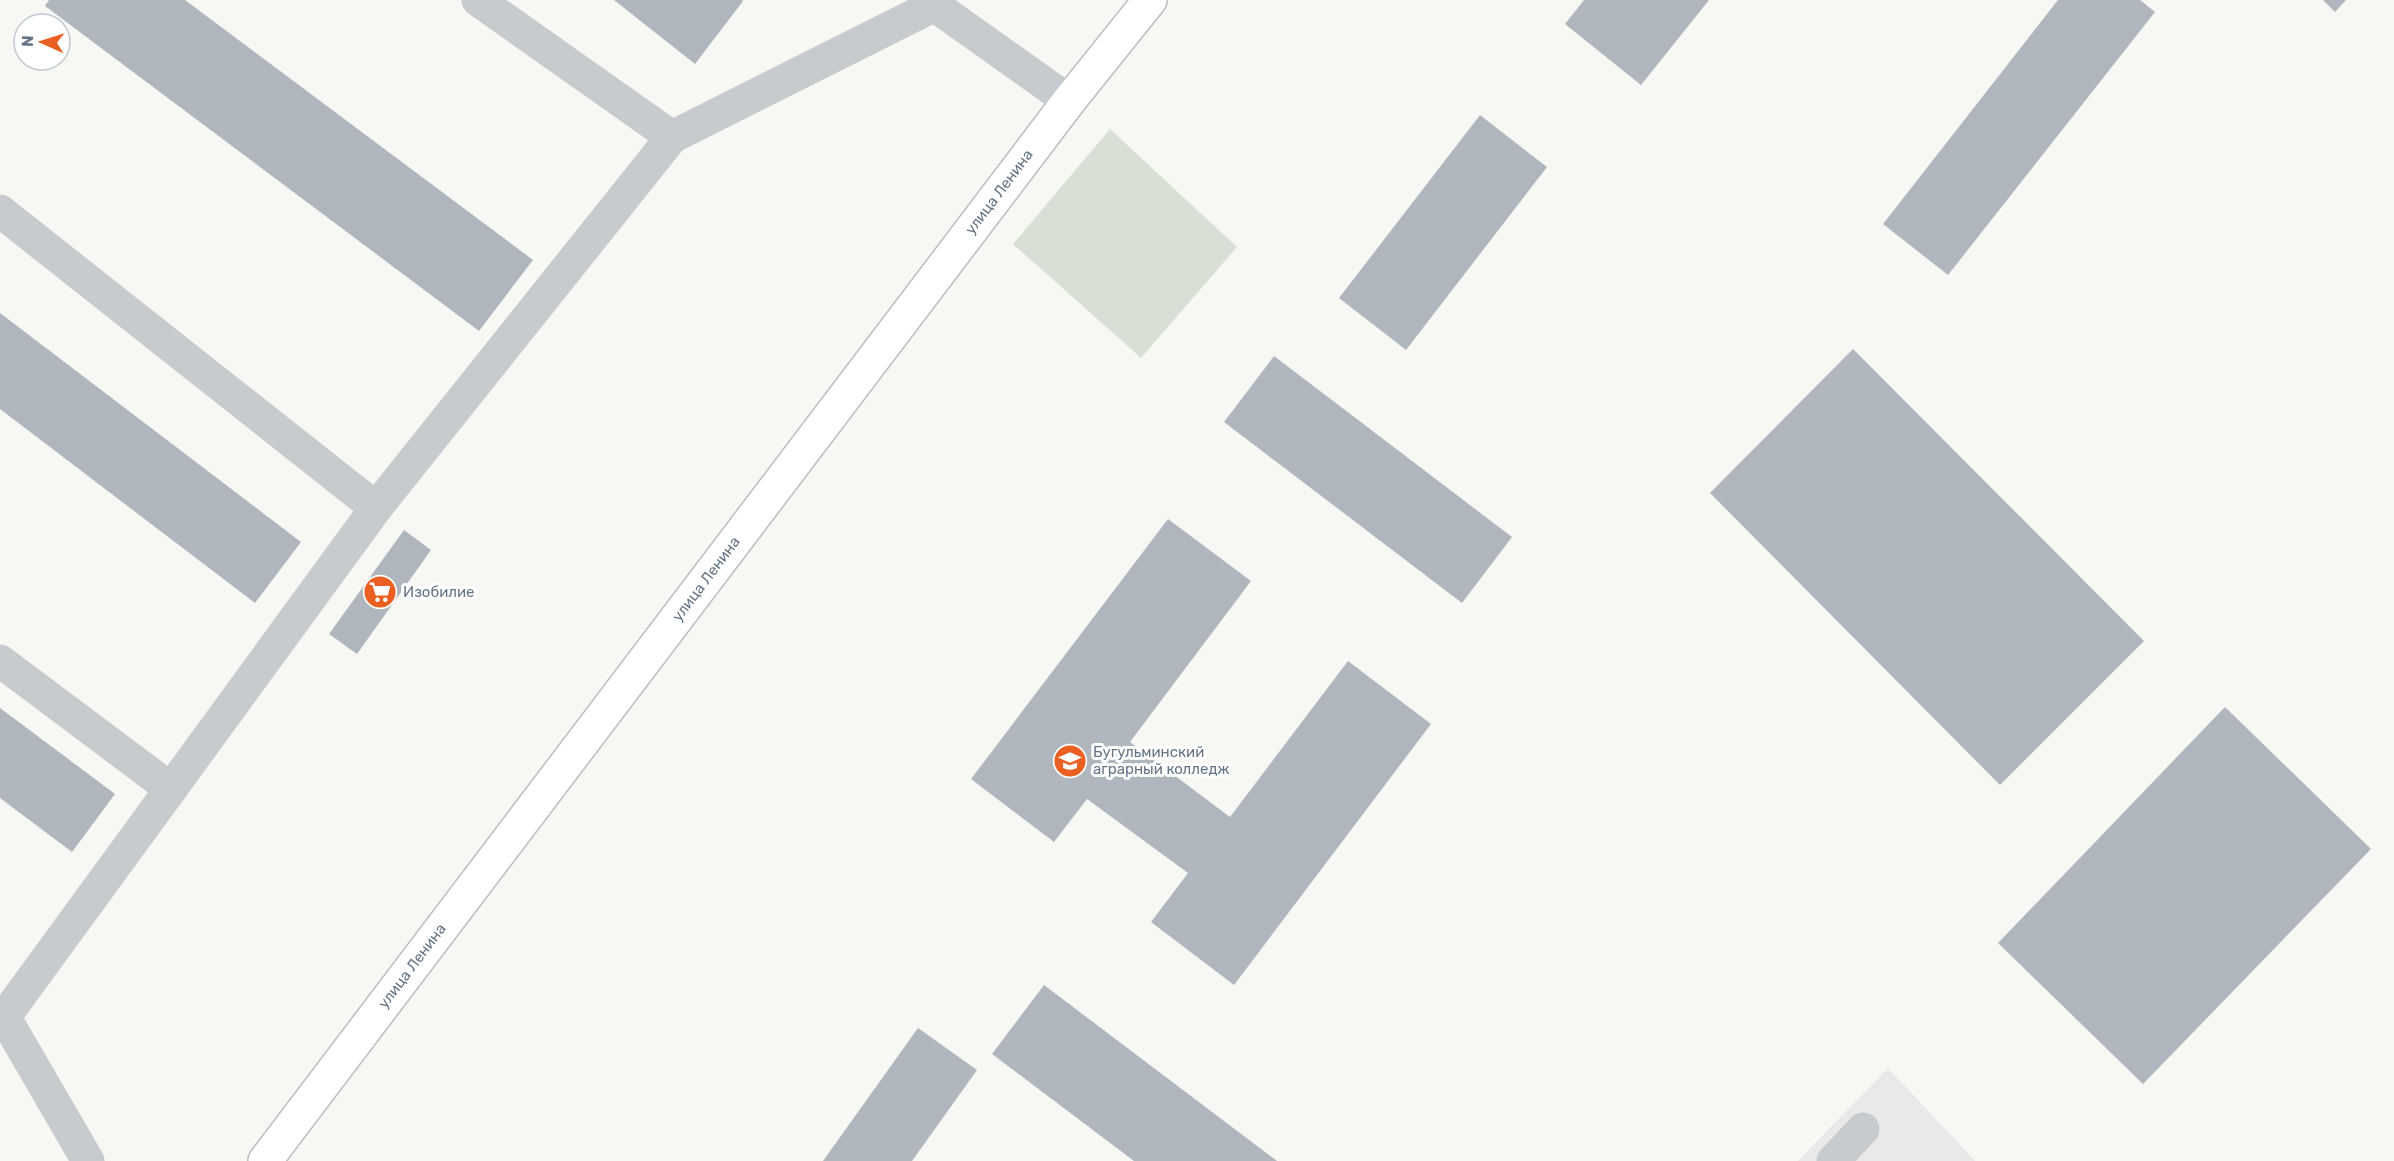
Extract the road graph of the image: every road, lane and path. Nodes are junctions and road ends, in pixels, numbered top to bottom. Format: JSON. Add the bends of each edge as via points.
{"nodes":[{"id":1,"x":478,"y":0,"type":"edge"},
{"id":2,"x":1150,"y":0,"type":"edge"},
{"id":3,"x":931,"y":3,"type":"edge"},
{"id":4,"x":1069,"y":101,"type":"junction"},
{"id":5,"x":672,"y":137,"type":"junction"},
{"id":6,"x":0,"y":211,"type":"edge"},
{"id":7,"x":376,"y":508,"type":"junction"},
{"id":8,"x":0,"y":661,"type":"edge"},
{"id":9,"x":171,"y":789,"type":"junction"},
{"id":10,"x":2,"y":1018,"type":"edge"},
{"id":11,"x":1863,"y":1130,"type":"dead end"},
{"id":12,"x":88,"y":1161,"type":"edge"},
{"id":13,"x":265,"y":1161,"type":"edge"},
{"id":14,"x":1833,"y":1161,"type":"edge"}],
"edges":[{"from":1,"to":5,"type":"street"},
{"from":2,"to":4,"type":"main road","name":"улица Ленина"},
{"from":3,"to":4,"type":"street"},
{"from":3,"to":5,"type":"street"},
{"from":4,"to":13,"type":"main road","name":"улица Ленина"},
{"from":5,"to":7,"type":"street"},
{"from":6,"to":7,"type":"street"},
{"from":7,"to":9,"type":"street"},
{"from":8,"to":9,"type":"street"},
{"from":9,"to":10,"type":"street"},
{"from":10,"to":12,"type":"street"},
{"from":11,"to":14,"type":"street"}]}
